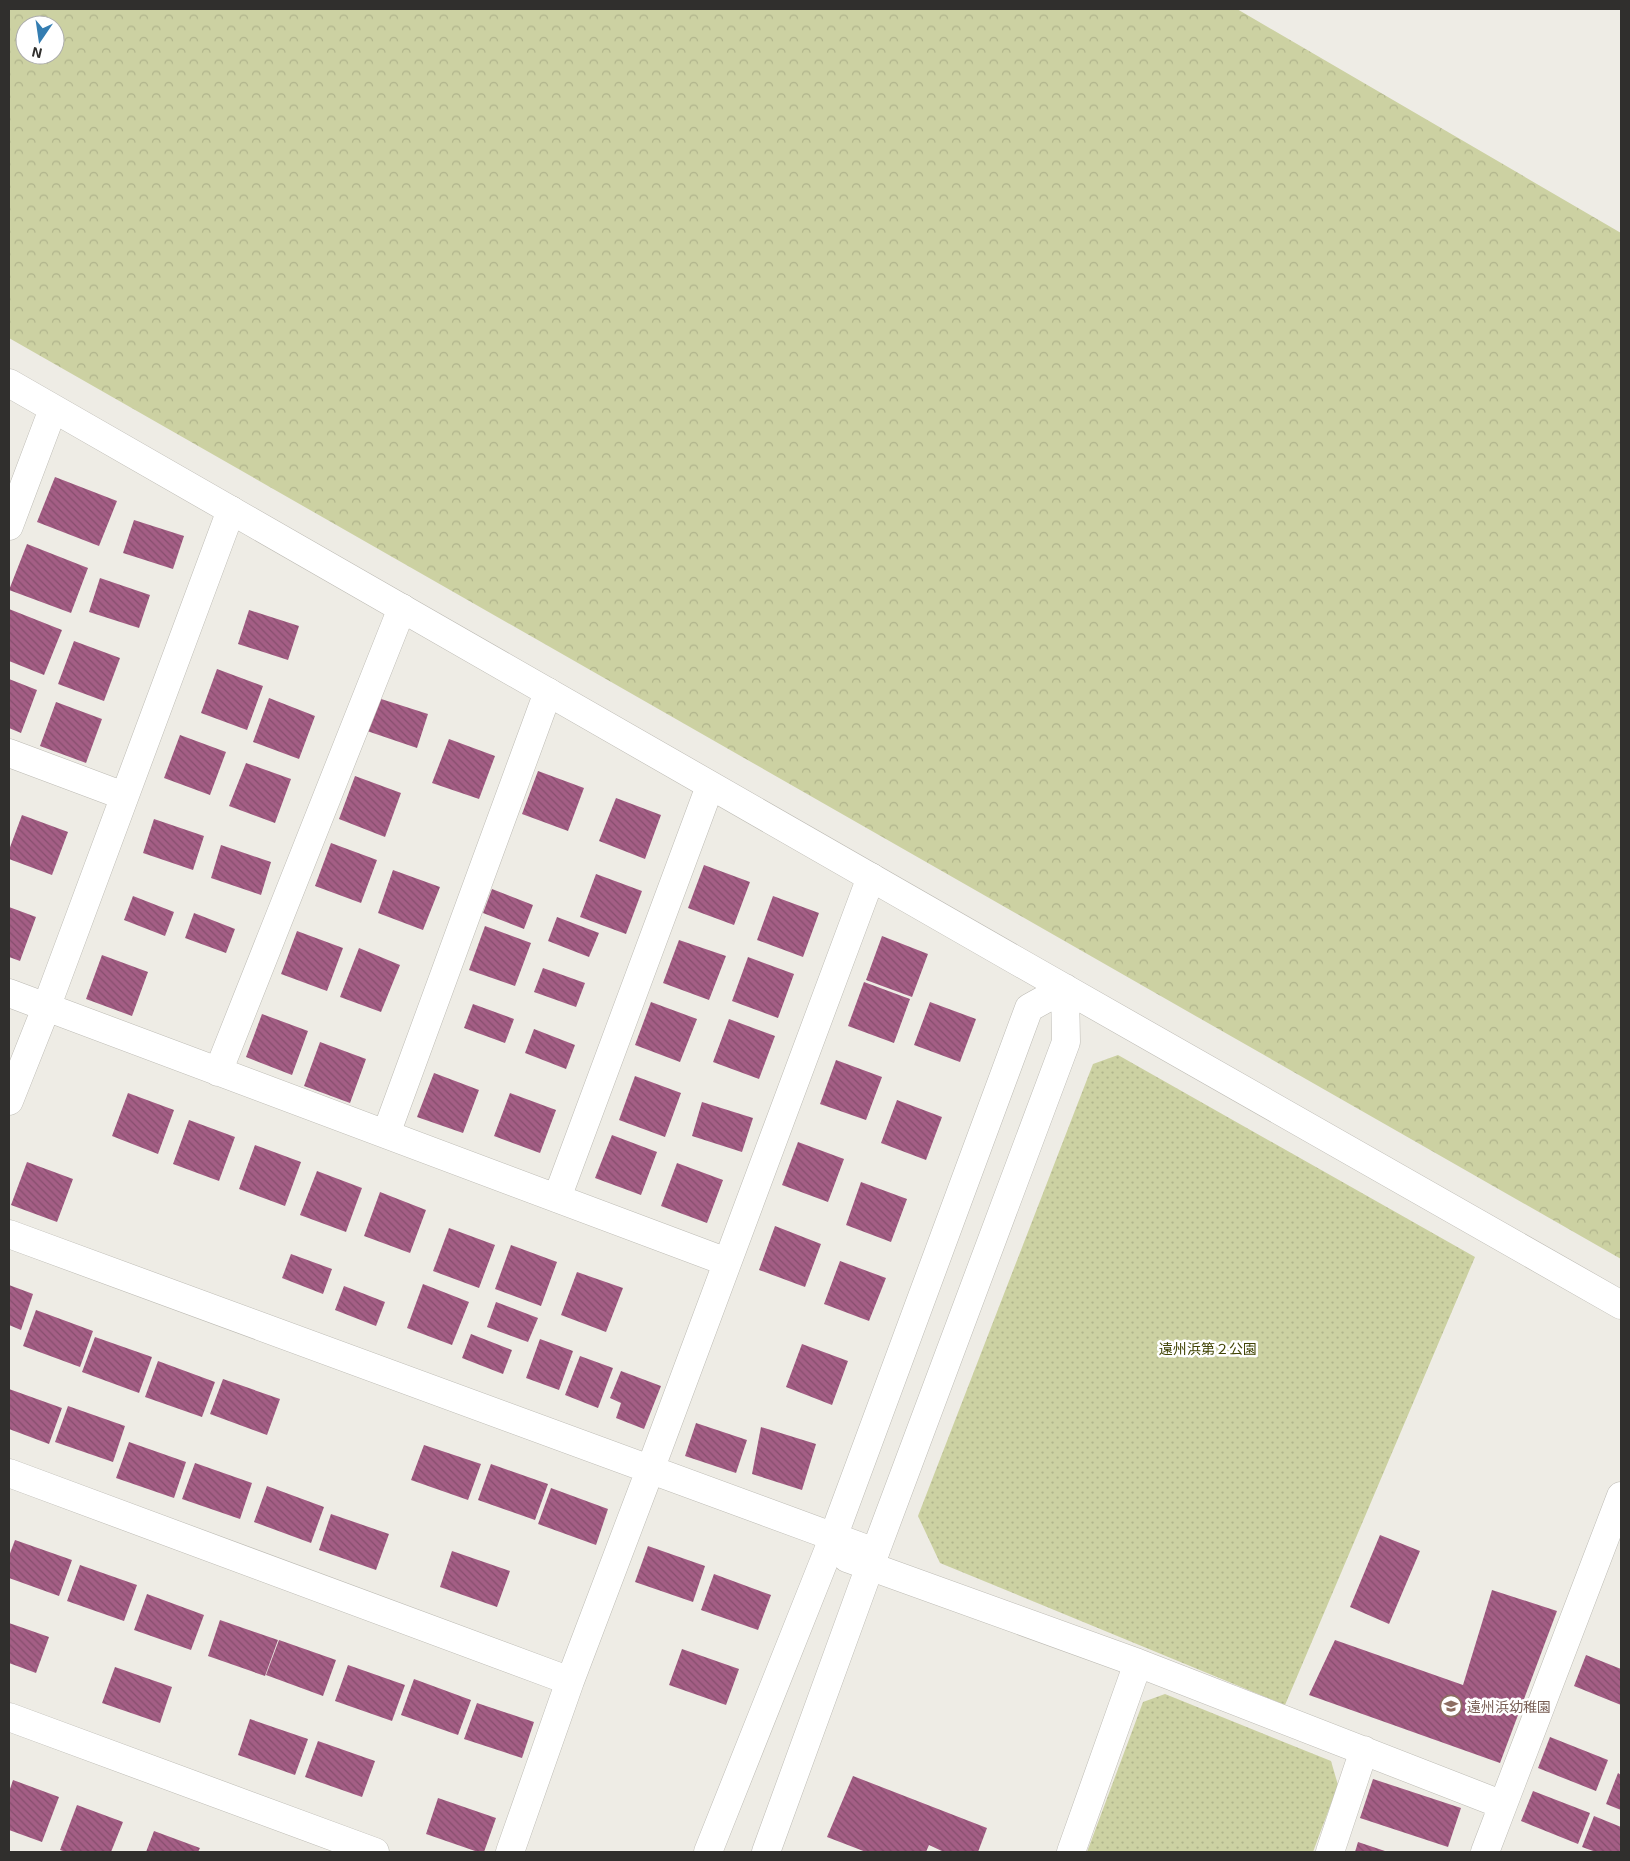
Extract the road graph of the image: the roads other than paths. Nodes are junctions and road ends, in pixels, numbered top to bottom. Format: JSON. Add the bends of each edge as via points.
{"nodes":[{"id":1,"x":9,"y":383,"type":"edge"},
{"id":2,"x":53,"y":409,"type":"junction"},
{"id":3,"x":231,"y":510,"type":"junction"},
{"id":4,"x":9,"y":526,"type":"edge"},
{"id":5,"x":402,"y":608,"type":"junction"},
{"id":6,"x":548,"y":692,"type":"junction"},
{"id":7,"x":9,"y":753,"type":"edge"},
{"id":8,"x":710,"y":786,"type":"junction"},
{"id":9,"x":124,"y":796,"type":"junction"},
{"id":10,"x":871,"y":877,"type":"junction"},
{"id":11,"x":1065,"y":988,"type":"junction"},
{"id":12,"x":9,"y":993,"type":"edge"},
{"id":13,"x":46,"y":1008,"type":"junction"},
{"id":14,"x":218,"y":1072,"type":"junction"},
{"id":15,"x":9,"y":1101,"type":"edge"},
{"id":16,"x":386,"y":1134,"type":"junction"},
{"id":17,"x":557,"y":1198,"type":"junction"},
{"id":18,"x":9,"y":1234,"type":"edge"},
{"id":19,"x":727,"y":1262,"type":"junction"},
{"id":20,"x":1621,"y":1305,"type":"edge"},
{"id":21,"x":650,"y":1470,"type":"junction"},
{"id":22,"x":9,"y":1473,"type":"edge"},
{"id":23,"x":1621,"y":1496,"type":"edge"},
{"id":24,"x":831,"y":1544,"type":"junction"},
{"id":25,"x":873,"y":1559,"type":"junction"},
{"id":26,"x":1138,"y":1663,"type":"junction"},
{"id":27,"x":570,"y":1681,"type":"junction"},
{"id":28,"x":9,"y":1717,"type":"edge"},
{"id":29,"x":1364,"y":1750,"type":"junction"},
{"id":30,"x":1503,"y":1805,"type":"junction"},
{"id":31,"x":375,"y":1852,"type":"edge"},
{"id":32,"x":510,"y":1852,"type":"edge"},
{"id":33,"x":708,"y":1852,"type":"edge"},
{"id":34,"x":766,"y":1852,"type":"edge"},
{"id":35,"x":1070,"y":1852,"type":"edge"},
{"id":36,"x":1330,"y":1852,"type":"edge"},
{"id":37,"x":1485,"y":1852,"type":"edge"}],
"edges":[{"from":1,"to":2,"type":"street"},
{"from":2,"to":3,"type":"street"},
{"from":2,"to":4,"type":"street"},
{"from":3,"to":5,"type":"street"},
{"from":3,"to":9,"type":"street"},
{"from":5,"to":6,"type":"street"},
{"from":5,"to":14,"type":"street"},
{"from":6,"to":8,"type":"street"},
{"from":6,"to":16,"type":"street"},
{"from":7,"to":9,"type":"street"},
{"from":8,"to":10,"type":"street"},
{"from":8,"to":17,"type":"street"},
{"from":9,"to":13,"type":"street"},
{"from":10,"to":11,"type":"street"},
{"from":10,"to":19,"type":"street"},
{"from":11,"to":20,"type":"street"},
{"from":11,"to":24,"type":"street","via":[[1029,1008]]},
{"from":11,"to":25,"type":"street","via":[[1066,1042]]},
{"from":12,"to":13,"type":"street"},
{"from":13,"to":14,"type":"street"},
{"from":13,"to":15,"type":"street"},
{"from":14,"to":16,"type":"street"},
{"from":16,"to":17,"type":"street"},
{"from":17,"to":19,"type":"street"},
{"from":18,"to":21,"type":"street"},
{"from":19,"to":21,"type":"street"},
{"from":21,"to":24,"type":"street"},
{"from":21,"to":27,"type":"street"},
{"from":22,"to":27,"type":"street"},
{"from":23,"to":30,"type":"street"},
{"from":24,"to":25,"type":"street"},
{"from":24,"to":33,"type":"street"},
{"from":25,"to":26,"type":"street"},
{"from":25,"to":34,"type":"street"},
{"from":26,"to":29,"type":"street"},
{"from":26,"to":35,"type":"street"},
{"from":27,"to":32,"type":"street"},
{"from":28,"to":31,"type":"street"},
{"from":29,"to":30,"type":"street"},
{"from":29,"to":36,"type":"street"},
{"from":30,"to":37,"type":"street"}]}
